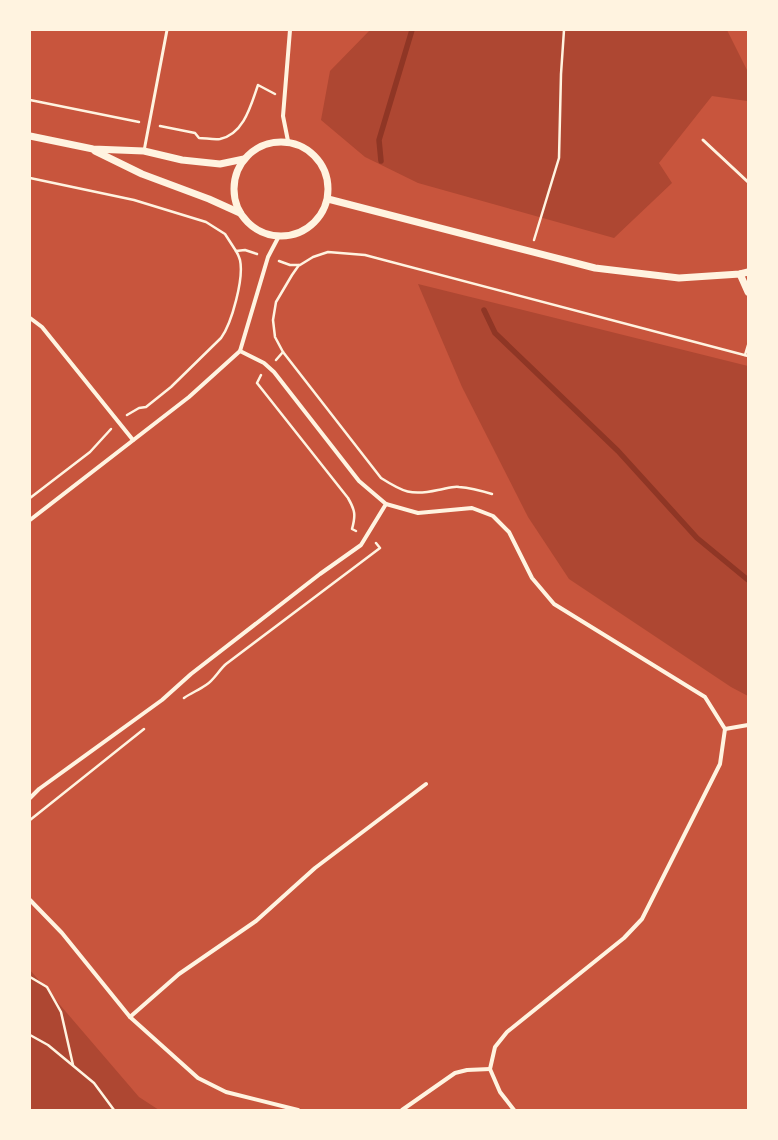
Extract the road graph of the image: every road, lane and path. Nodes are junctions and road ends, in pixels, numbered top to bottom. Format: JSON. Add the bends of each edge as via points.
{"nodes":[{"id":1,"x":167,"y":30,"type":"edge"},
{"id":2,"x":290,"y":30,"type":"edge"},
{"id":3,"x":564,"y":30,"type":"edge"},
{"id":4,"x":30,"y":100,"type":"edge"},
{"id":5,"x":284,"y":100,"type":"junction"},
{"id":6,"x":149,"y":124,"type":"junction"},
{"id":7,"x":30,"y":136,"type":"edge"},
{"id":8,"x":703,"y":140,"type":"dead end"},
{"id":9,"x":288,"y":141,"type":"junction"},
{"id":10,"x":93,"y":149,"type":"junction"},
{"id":11,"x":144,"y":151,"type":"junction"},
{"id":12,"x":244,"y":159,"type":"junction"},
{"id":13,"x":30,"y":178,"type":"edge"},
{"id":14,"x":748,"y":182,"type":"edge"},
{"id":15,"x":328,"y":199,"type":"junction"},
{"id":16,"x":240,"y":213,"type":"junction"},
{"id":17,"x":279,"y":236,"type":"junction"},
{"id":18,"x":245,"y":250,"type":"dead end"},
{"id":19,"x":236,"y":251,"type":"junction"},
{"id":20,"x":531,"y":251,"type":"junction"},
{"id":21,"x":290,"y":265,"type":"dead end"},
{"id":22,"x":300,"y":265,"type":"junction"},
{"id":23,"x":748,"y":272,"type":"edge"},
{"id":24,"x":740,"y":274,"type":"junction"},
{"id":25,"x":748,"y":292,"type":"edge"},
{"id":26,"x":30,"y":318,"type":"edge"},
{"id":27,"x":748,"y":345,"type":"edge"},
{"id":28,"x":240,"y":351,"type":"junction"},
{"id":29,"x":283,"y":352,"type":"junction"},
{"id":30,"x":746,"y":355,"type":"edge"},
{"id":31,"x":277,"y":359,"type":"dead end"},
{"id":32,"x":260,"y":376,"type":"dead end"},
{"id":33,"x":129,"y":414,"type":"dead end"},
{"id":34,"x":107,"y":432,"type":"dead end"},
{"id":35,"x":133,"y":440,"type":"junction"},
{"id":36,"x":492,"y":494,"type":"dead end"},
{"id":37,"x":30,"y":498,"type":"edge"},
{"id":38,"x":386,"y":504,"type":"junction"},
{"id":39,"x":30,"y":520,"type":"edge"},
{"id":40,"x":360,"y":532,"type":"dead end"},
{"id":41,"x":376,"y":544,"type":"dead end"},
{"id":42,"x":183,"y":699,"type":"dead end"},
{"id":43,"x":748,"y":726,"type":"edge"},
{"id":44,"x":146,"y":728,"type":"dead end"},
{"id":45,"x":725,"y":729,"type":"junction"},
{"id":46,"x":426,"y":784,"type":"dead end"},
{"id":47,"x":30,"y":798,"type":"edge"},
{"id":48,"x":30,"y":820,"type":"edge"},
{"id":49,"x":30,"y":900,"type":"edge"},
{"id":50,"x":30,"y":976,"type":"edge"},
{"id":51,"x":130,"y":1017,"type":"junction"},
{"id":52,"x":30,"y":1035,"type":"edge"},
{"id":53,"x":74,"y":1066,"type":"junction"},
{"id":54,"x":490,"y":1069,"type":"junction"},
{"id":55,"x":114,"y":1110,"type":"edge"},
{"id":56,"x":298,"y":1110,"type":"edge"},
{"id":57,"x":402,"y":1110,"type":"edge"},
{"id":58,"x":514,"y":1110,"type":"edge"}],
"edges":[{"from":1,"to":6,"type":"lane"},
{"from":2,"to":5,"type":"street"},
{"from":3,"to":20,"type":"path","via":[[559,158]]},
{"from":4,"to":6,"type":"path"},
{"from":5,"to":6,"type":"path","via":[[258,85],[243,122],[234,133],[220,139],[199,138],[195,133]]},
{"from":5,"to":9,"type":"street","via":[[283,116]]},
{"from":6,"to":11,"type":"lane"},
{"from":7,"to":10,"type":"street"},
{"from":8,"to":14,"type":"lane"},
{"from":9,"to":12,"type":"street","via":[[264,144]]},
{"from":9,"to":15,"type":"street","via":[[306,148],[321,161],[328,179]]},
{"from":10,"to":11,"type":"street"},
{"from":10,"to":16,"type":"street","via":[[142,174]]},
{"from":11,"to":12,"type":"street","via":[[182,160],[220,164]]},
{"from":12,"to":16,"type":"street","via":[[236,172],[233,186]]},
{"from":13,"to":19,"type":"path","via":[[134,200],[206,222],[225,234]]},
{"from":15,"to":17,"type":"street","via":[[322,214],[310,226],[296,234]]},
{"from":15,"to":20,"type":"street"},
{"from":16,"to":17,"type":"street","via":[[257,230]]},
{"from":17,"to":28,"type":"street","via":[[268,257]]},
{"from":18,"to":19,"type":"path"},
{"from":19,"to":33,"type":"path","via":[[240,260],[237,298],[226,331],[171,387],[146,407]]},
{"from":20,"to":24,"type":"street","via":[[595,268],[679,278]]},
{"from":21,"to":22,"type":"path"},
{"from":22,"to":29,"type":"path","via":[[276,302],[273,320],[275,337]]},
{"from":22,"to":30,"type":"path","via":[[328,252],[365,255]]},
{"from":23,"to":24,"type":"street"},
{"from":24,"to":25,"type":"street"},
{"from":26,"to":35,"type":"street","via":[[42,327]]},
{"from":27,"to":30,"type":"path"},
{"from":28,"to":35,"type":"street","via":[[189,397]]},
{"from":28,"to":38,"type":"street","via":[[264,362],[274,372],[359,481]]},
{"from":29,"to":31,"type":"path"},
{"from":29,"to":36,"type":"path","via":[[381,478],[395,487],[412,493],[432,492],[458,486]]},
{"from":32,"to":40,"type":"path","via":[[257,383],[348,498],[354,508],[352,529]]},
{"from":34,"to":37,"type":"path","via":[[90,452]]},
{"from":35,"to":39,"type":"street"},
{"from":38,"to":45,"type":"street","via":[[418,513],[472,508],[493,516],[509,532],[532,578],[554,604],[705,697]]},
{"from":38,"to":47,"type":"street","via":[[361,545],[320,574],[162,700]]},
{"from":41,"to":42,"type":"path","via":[[380,548],[226,664],[205,686]]},
{"from":43,"to":45,"type":"street"},
{"from":44,"to":48,"type":"path"},
{"from":45,"to":54,"type":"street","via":[[720,764],[642,919],[624,938],[507,1032],[495,1047]]},
{"from":46,"to":51,"type":"street","via":[[315,868],[256,921],[179,974]]},
{"from":49,"to":51,"type":"street","via":[[62,933]]},
{"from":50,"to":53,"type":"path","via":[[47,988],[61,1012]]},
{"from":51,"to":56,"type":"street","via":[[198,1078],[226,1092]]},
{"from":52,"to":53,"type":"path","via":[[48,1045]]},
{"from":53,"to":55,"type":"path","via":[[94,1083]]},
{"from":54,"to":57,"type":"street","via":[[467,1070],[455,1074]]},
{"from":54,"to":58,"type":"street","via":[[500,1092]]}]}
